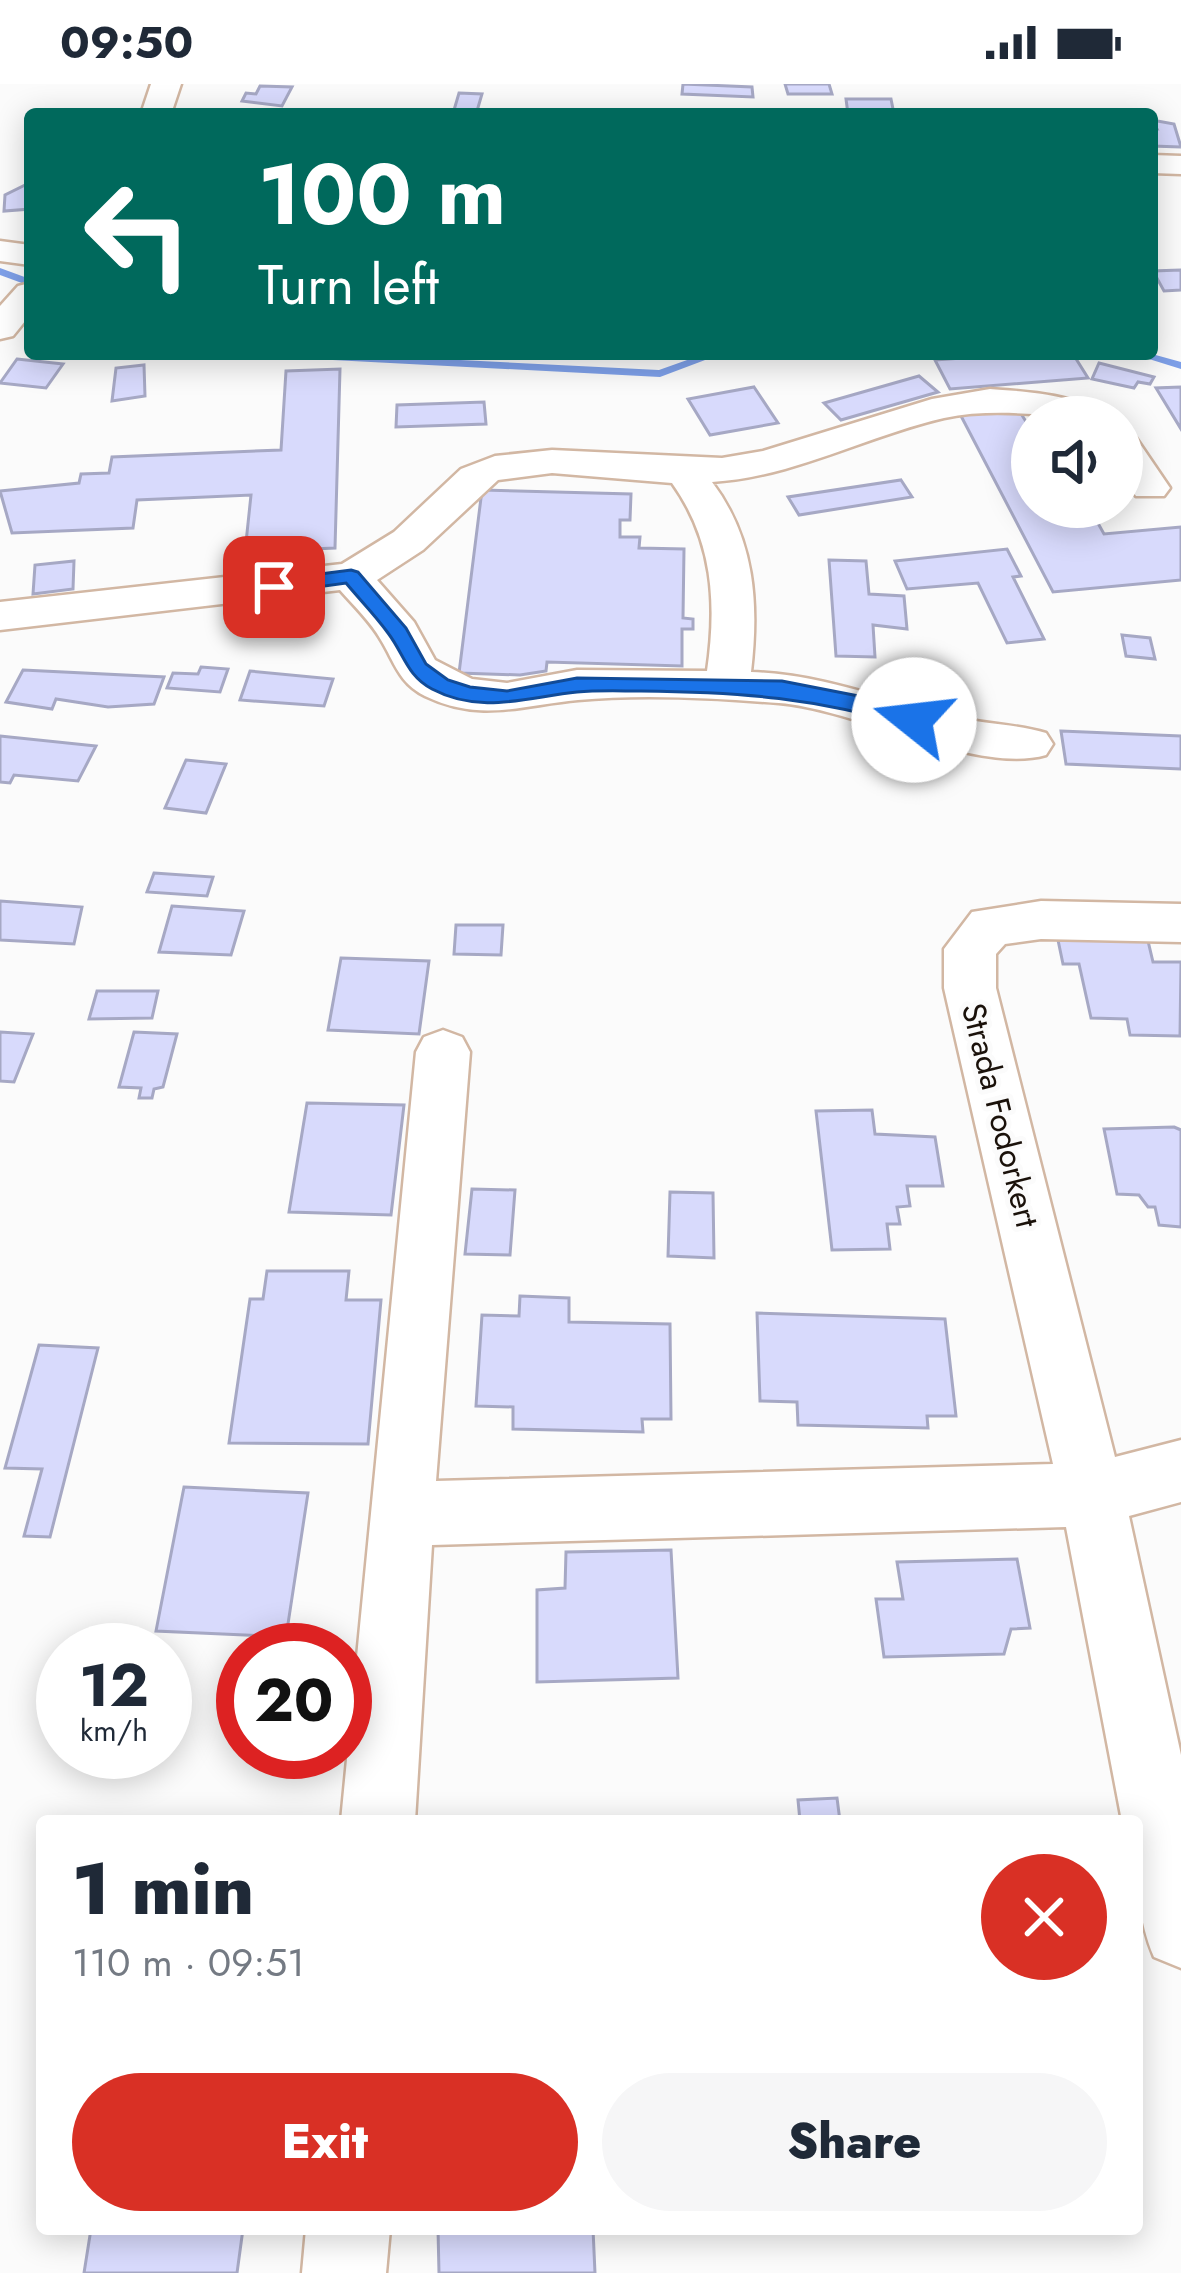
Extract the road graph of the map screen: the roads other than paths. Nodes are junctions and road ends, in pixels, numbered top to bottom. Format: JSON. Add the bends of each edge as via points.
{"nodes":[{"id":1,"x":24,"y":298,"type":"edge"},
{"id":2,"x":0,"y":328,"type":"edge"},
{"id":3,"x":1011,"y":398,"type":"edge"},
{"id":4,"x":686,"y":474,"type":"junction"},
{"id":5,"x":1143,"y":478,"type":"edge"},
{"id":6,"x":1150,"y":488,"type":"dead end"},
{"id":7,"x":351,"y":576,"type":"junction"},
{"id":8,"x":0,"y":616,"type":"edge"},
{"id":9,"x":727,"y":685,"type":"junction"},
{"id":10,"x":1030,"y":744,"type":"dead end"},
{"id":11,"x":1181,"y":923,"type":"edge"},
{"id":12,"x":443,"y":1052,"type":"dead end"},
{"id":13,"x":1181,"y":1472,"type":"edge"},
{"id":14,"x":1093,"y":1495,"type":"junction"},
{"id":15,"x":401,"y":1514,"type":"junction"},
{"id":16,"x":378,"y":1815,"type":"edge"},
{"id":17,"x":1181,"y":1930,"type":"edge"},
{"id":18,"x":347,"y":2235,"type":"edge"},
{"id":19,"x":344,"y":2273,"type":"edge"}],
"edges":[{"from":1,"to":2,"type":"street"},
{"from":3,"to":4,"type":"street","via":[[906,414],[828,446]]},
{"from":4,"to":7,"type":"street","via":[[584,462],[495,469],[475,477],[382,562]]},
{"from":4,"to":9,"type":"street","via":[[709,502],[731,554],[736,622]]},
{"from":5,"to":6,"type":"street"},
{"from":7,"to":8,"type":"street"},
{"from":7,"to":9,"type":"street","via":[[399,632],[417,668],[469,694]]},
{"from":9,"to":10,"type":"street","via":[[782,688]]},
{"from":11,"to":14,"type":"street","name":"Strada Fodorkert","via":[[990,926],[970,949],[970,988]]},
{"from":12,"to":15,"type":"street"},
{"from":13,"to":14,"type":"street"},
{"from":14,"to":15,"type":"street"},
{"from":14,"to":17,"type":"street","name":"Strada Fodorkert"},
{"from":15,"to":16,"type":"street"},
{"from":18,"to":19,"type":"street"}]}
